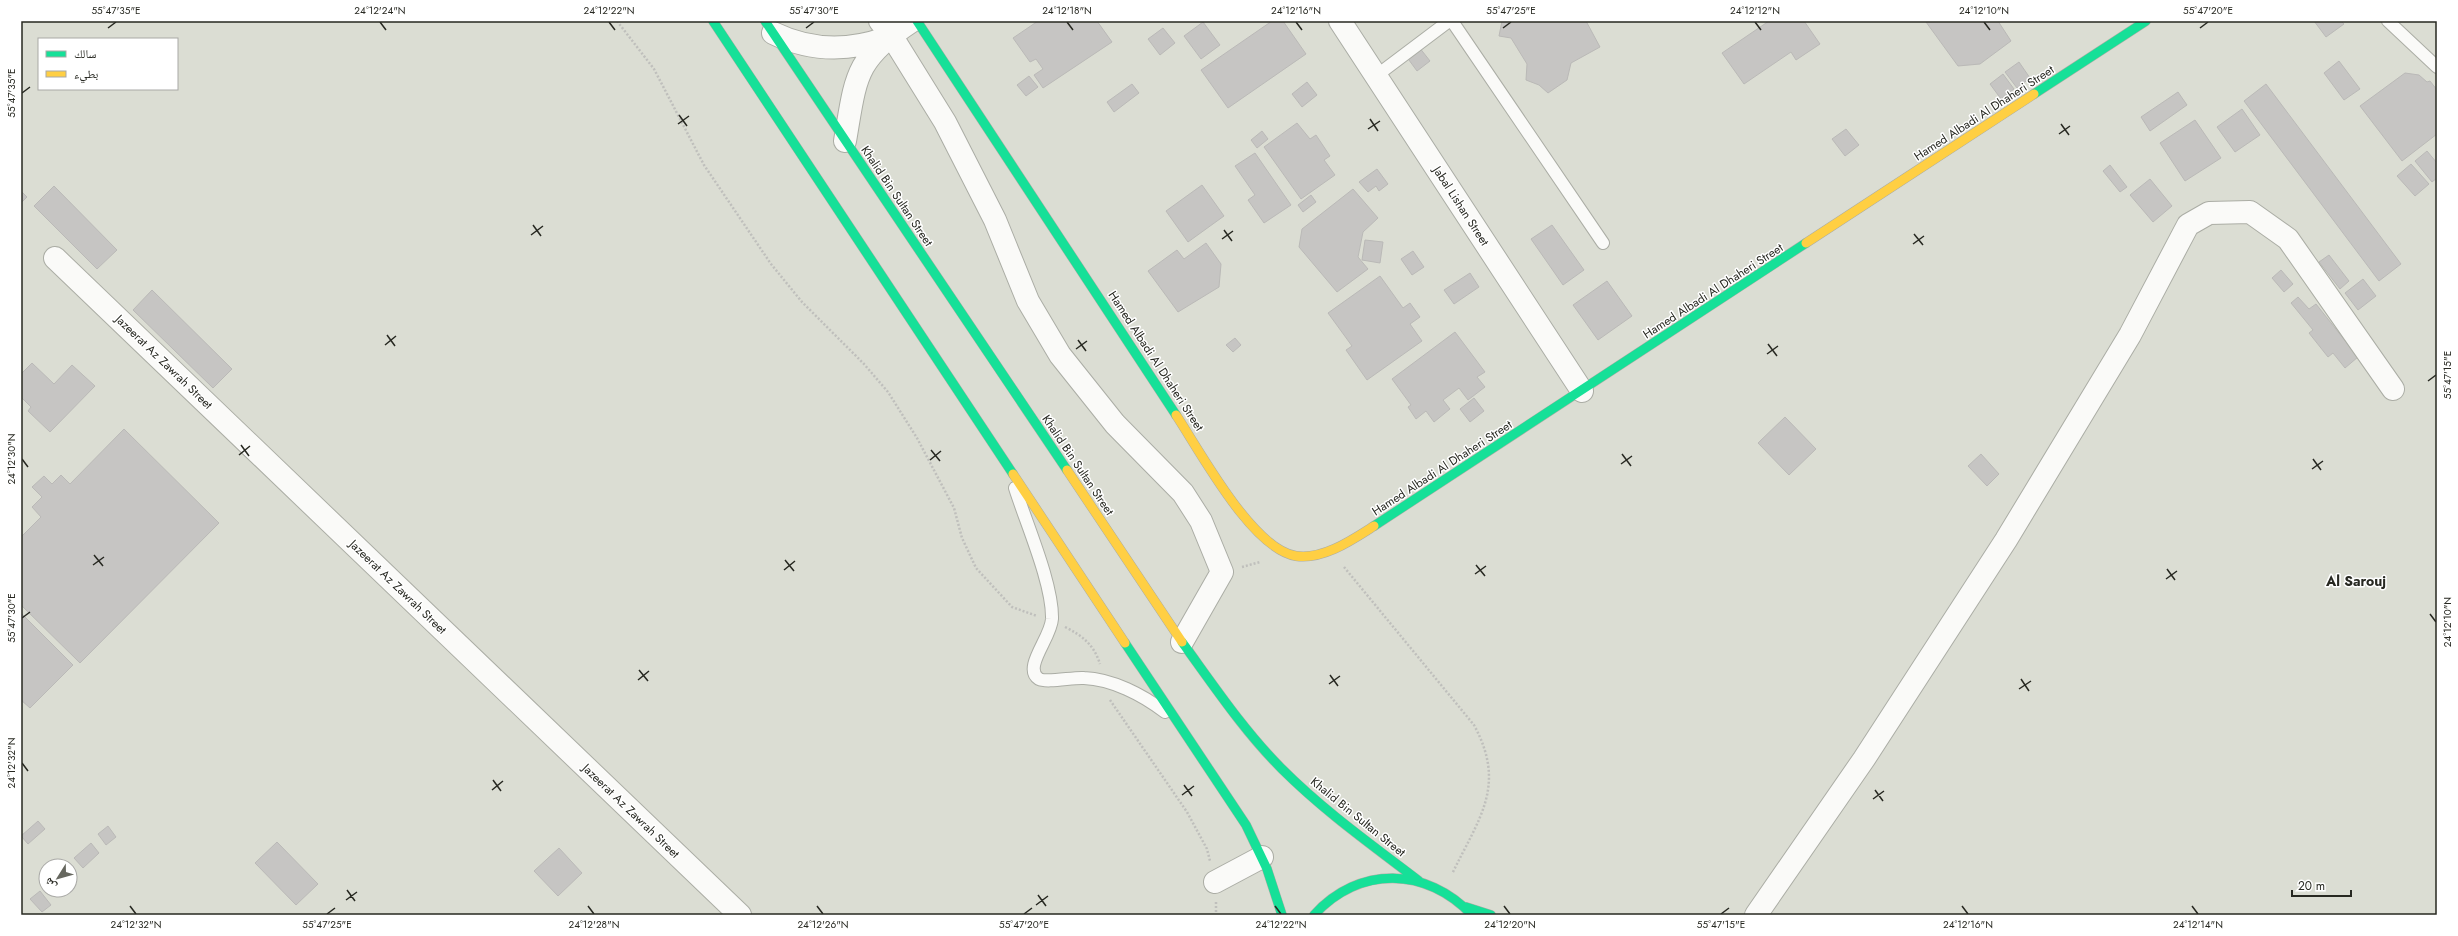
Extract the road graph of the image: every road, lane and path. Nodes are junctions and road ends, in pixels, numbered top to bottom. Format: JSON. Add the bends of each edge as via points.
{"nodes":[{"id":1,"x":617,"y":21,"type":"edge"},
{"id":2,"x":713,"y":21,"type":"edge"},
{"id":3,"x":912,"y":21,"type":"edge"},
{"id":4,"x":917,"y":21,"type":"edge"},
{"id":5,"x":1340,"y":21,"type":"edge"},
{"id":6,"x":1449,"y":21,"type":"edge"},
{"id":7,"x":1452,"y":21,"type":"edge"},
{"id":8,"x":2146,"y":21,"type":"edge"},
{"id":9,"x":2388,"y":21,"type":"edge"},
{"id":10,"x":769,"y":27,"type":"edge"},
{"id":11,"x":886,"y":31,"type":"edge"},
{"id":12,"x":2437,"y":67,"type":"edge"},
{"id":13,"x":1376,"y":76,"type":"junction"},
{"id":14,"x":845,"y":141,"type":"junction"},
{"id":15,"x":1603,"y":243,"type":"dead end"},
{"id":16,"x":55,"y":258,"type":"dead end"},
{"id":17,"x":2393,"y":389,"type":"dead end"},
{"id":18,"x":1582,"y":391,"type":"junction"},
{"id":19,"x":1007,"y":464,"type":"junction"},
{"id":20,"x":1331,"y":551,"type":"junction"},
{"id":21,"x":1288,"y":554,"type":"junction"},
{"id":22,"x":1222,"y":572,"type":"junction"},
{"id":23,"x":1052,"y":622,"type":"junction"},
{"id":24,"x":1182,"y":642,"type":"junction"},
{"id":25,"x":1105,"y":682,"type":"junction"},
{"id":26,"x":1176,"y":720,"type":"junction"},
{"id":27,"x":1262,"y":857,"type":"junction"},
{"id":28,"x":1418,"y":881,"type":"junction"},
{"id":29,"x":1215,"y":882,"type":"junction"},
{"id":30,"x":1444,"y":891,"type":"junction"},
{"id":31,"x":1466,"y":907,"type":"junction"},
{"id":32,"x":740,"y":915,"type":"edge"},
{"id":33,"x":1216,"y":915,"type":"edge"},
{"id":34,"x":1282,"y":915,"type":"edge"},
{"id":35,"x":1314,"y":915,"type":"edge"},
{"id":36,"x":1472,"y":915,"type":"edge"},
{"id":37,"x":1491,"y":915,"type":"edge"},
{"id":38,"x":1756,"y":915,"type":"edge"}],
"edges":[{"from":1,"to":23,"type":"path","via":[[654,69],[704,165],[771,264],[802,302],[888,392],[954,508],[962,538],[976,568],[1012,606]]},
{"from":2,"to":19,"type":"main road"},
{"from":3,"to":11,"type":"street"},
{"from":4,"to":21,"type":"main road","name":"Hamed Albadi Al Dhaheri Street","via":[[1244,518],[1268,544]]},
{"from":5,"to":13,"type":"street","name":"Jabal Lishan Street"},
{"from":6,"to":13,"type":"lane"},
{"from":7,"to":15,"type":"lane"},
{"from":8,"to":18,"type":"main road","name":"Hamed Albadi Al Dhaheri Street"},
{"from":9,"to":12,"type":"lane"},
{"from":10,"to":11,"type":"street","via":[[788,40],[820,48],[854,47]]},
{"from":10,"to":14,"type":"main road","name":"Khalid Bin Sultan Street"},
{"from":11,"to":14,"type":"street","via":[[857,77]]},
{"from":11,"to":22,"type":"street","via":[[945,122],[995,220],[1028,301],[1060,356],[1110,418],[1183,493],[1201,521]]},
{"from":13,"to":18,"type":"street","name":"Jabal Lishan Street"},
{"from":14,"to":24,"type":"main road","name":"Khalid Bin Sultan Street"},
{"from":16,"to":32,"type":"street","name":"Jazeerat Az Zawrah Street"},
{"from":17,"to":38,"type":"street","via":[[2288,239],[2250,212],[2209,214],[2188,225],[2130,335],[2006,540],[1864,759]]},
{"from":18,"to":20,"type":"main road","name":"Hamed Albadi Al Dhaheri Street","via":[[1356,538]]},
{"from":19,"to":23,"type":"lane","via":[[1047,585]]},
{"from":19,"to":26,"type":"main road"},
{"from":20,"to":21,"type":"main road","name":"Hamed Albadi Al Dhaheri Street","via":[[1308,558]]},
{"from":20,"to":30,"type":"path","via":[[1474,725],[1485,745],[1490,766],[1489,788],[1483,809]]},
{"from":21,"to":22,"type":"path"},
{"from":22,"to":24,"type":"street"},
{"from":23,"to":25,"type":"path","via":[[1082,635],[1098,660]]},
{"from":23,"to":25,"type":"lane","via":[[1046,641],[1034,661],[1033,672],[1036,676],[1045,681],[1086,678]]},
{"from":24,"to":28,"type":"main road","name":"Khalid Bin Sultan Street","via":[[1225,702],[1265,751],[1316,802]]},
{"from":25,"to":26,"type":"lane","via":[[1142,698]]},
{"from":25,"to":29,"type":"path","via":[[1111,704],[1187,812],[1208,850]]},
{"from":26,"to":27,"type":"main road","via":[[1246,826]]},
{"from":27,"to":29,"type":"street"},
{"from":27,"to":34,"type":"main road","via":[[1277,893]]},
{"from":28,"to":30,"type":"main road"},
{"from":28,"to":35,"type":"main road","via":[[1387,878],[1355,884],[1327,900]]},
{"from":29,"to":33,"type":"path"},
{"from":30,"to":31,"type":"main road"},
{"from":31,"to":36,"type":"main road"},
{"from":31,"to":37,"type":"main road"}]}
